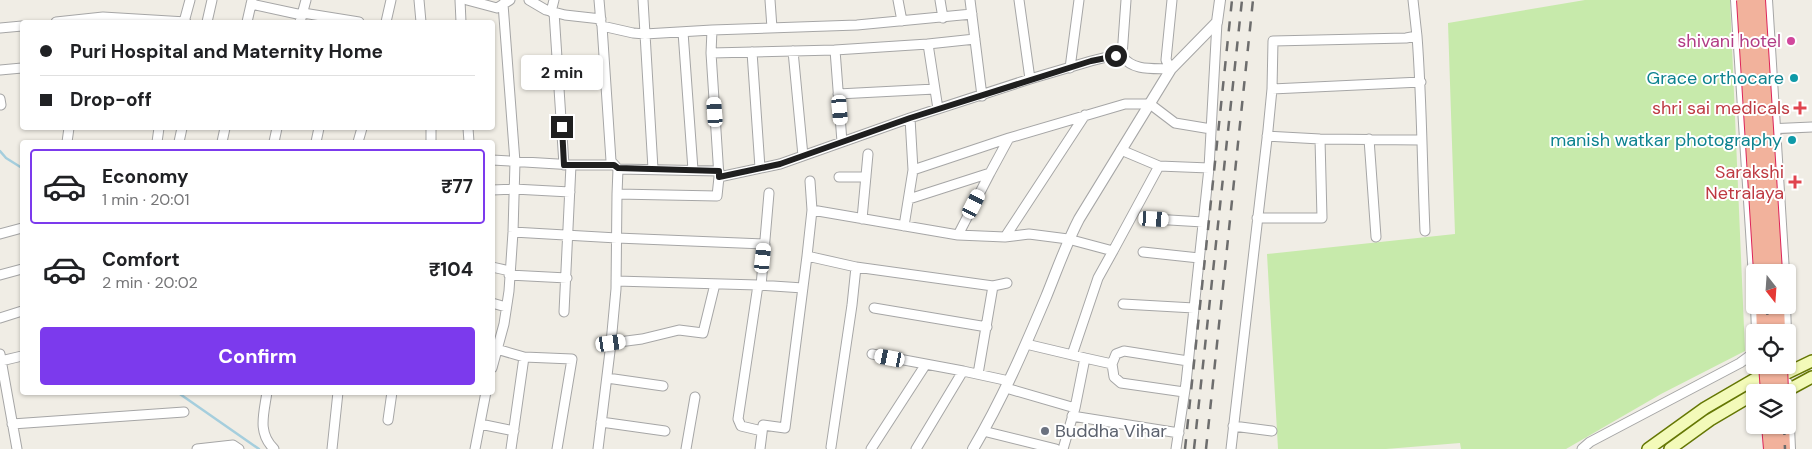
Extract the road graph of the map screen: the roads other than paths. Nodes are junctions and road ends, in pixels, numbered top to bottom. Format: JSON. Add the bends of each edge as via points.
{"nodes":[{"id":1,"x":190,"y":0,"type":"edge"},
{"id":2,"x":212,"y":0,"type":"edge"},
{"id":3,"x":306,"y":0,"type":"edge"},
{"id":4,"x":391,"y":0,"type":"edge"},
{"id":5,"x":419,"y":0,"type":"edge"},
{"id":6,"x":460,"y":0,"type":"edge"},
{"id":7,"x":467,"y":0,"type":"edge"},
{"id":8,"x":528,"y":0,"type":"edge"},
{"id":9,"x":554,"y":0,"type":"edge"},
{"id":10,"x":600,"y":0,"type":"edge"},
{"id":11,"x":643,"y":0,"type":"edge"},
{"id":12,"x":770,"y":0,"type":"edge"},
{"id":13,"x":898,"y":0,"type":"edge"},
{"id":14,"x":940,"y":0,"type":"edge"},
{"id":15,"x":970,"y":0,"type":"edge"},
{"id":16,"x":1019,"y":0,"type":"edge"},
{"id":17,"x":1079,"y":0,"type":"edge"},
{"id":18,"x":1126,"y":0,"type":"edge"},
{"id":19,"x":1172,"y":0,"type":"edge"},
{"id":20,"x":1220,"y":0,"type":"edge"},
{"id":21,"x":1413,"y":0,"type":"edge"},
{"id":22,"x":1736,"y":0,"type":"edge"},
{"id":23,"x":1744,"y":0,"type":"edge"},
{"id":24,"x":1758,"y":0,"type":"edge"},
{"id":25,"x":1767,"y":0,"type":"edge"},
{"id":26,"x":252,"y":2,"type":"edge"},
{"id":27,"x":507,"y":2,"type":"edge"},
{"id":28,"x":552,"y":12,"type":"junction"},
{"id":29,"x":972,"y":14,"type":"junction"},
{"id":30,"x":302,"y":17,"type":"edge"},
{"id":31,"x":943,"y":18,"type":"junction"},
{"id":32,"x":80,"y":20,"type":"edge"},
{"id":33,"x":144,"y":20,"type":"edge"},
{"id":34,"x":185,"y":20,"type":"edge"},
{"id":35,"x":207,"y":20,"type":"edge"},
{"id":36,"x":248,"y":20,"type":"edge"},
{"id":37,"x":333,"y":20,"type":"edge"},
{"id":38,"x":386,"y":20,"type":"edge"},
{"id":39,"x":421,"y":20,"type":"edge"},
{"id":40,"x":461,"y":20,"type":"edge"},
{"id":41,"x":902,"y":21,"type":"junction"},
{"id":42,"x":601,"y":22,"type":"junction"},
{"id":43,"x":1217,"y":22,"type":"junction"},
{"id":44,"x":20,"y":26,"type":"edge"},
{"id":45,"x":0,"y":28,"type":"edge"},
{"id":46,"x":772,"y":28,"type":"junction"},
{"id":47,"x":712,"y":30,"type":"junction"},
{"id":48,"x":683,"y":32,"type":"junction"},
{"id":49,"x":645,"y":34,"type":"junction"},
{"id":50,"x":1417,"y":36,"type":"junction"},
{"id":51,"x":975,"y":39,"type":"junction"},
{"id":52,"x":928,"y":44,"type":"junction"},
{"id":53,"x":834,"y":50,"type":"junction"},
{"id":54,"x":793,"y":51,"type":"junction"},
{"id":55,"x":752,"y":52,"type":"junction"},
{"id":56,"x":711,"y":53,"type":"junction"},
{"id":57,"x":1122,"y":56,"type":"junction"},
{"id":58,"x":20,"y":68,"type":"edge"},
{"id":59,"x":1070,"y":68,"type":"junction"},
{"id":60,"x":1171,"y":68,"type":"junction"},
{"id":61,"x":0,"y":70,"type":"edge"},
{"id":62,"x":1030,"y":79,"type":"junction"},
{"id":63,"x":1421,"y":82,"type":"junction"},
{"id":64,"x":934,"y":89,"type":"junction"},
{"id":65,"x":1272,"y":89,"type":"junction"},
{"id":66,"x":838,"y":94,"type":"junction"},
{"id":67,"x":982,"y":96,"type":"junction"},
{"id":68,"x":1150,"y":104,"type":"junction"},
{"id":69,"x":938,"y":109,"type":"junction"},
{"id":70,"x":1086,"y":116,"type":"junction"},
{"id":71,"x":910,"y":118,"type":"junction"},
{"id":72,"x":1744,"y":126,"type":"junction"},
{"id":73,"x":1812,"y":127,"type":"edge"},
{"id":74,"x":1211,"y":129,"type":"junction"},
{"id":75,"x":1776,"y":130,"type":"junction"},
{"id":76,"x":1267,"y":136,"type":"junction"},
{"id":77,"x":1009,"y":138,"type":"junction"},
{"id":78,"x":1320,"y":139,"type":"junction"},
{"id":79,"x":1369,"y":139,"type":"junction"},
{"id":80,"x":1421,"y":140,"type":"junction"},
{"id":81,"x":842,"y":142,"type":"junction"},
{"id":82,"x":1121,"y":150,"type":"junction"},
{"id":83,"x":868,"y":154,"type":"dead end"},
{"id":84,"x":803,"y":156,"type":"junction"},
{"id":85,"x":495,"y":160,"type":"edge"},
{"id":86,"x":515,"y":162,"type":"junction"},
{"id":87,"x":568,"y":165,"type":"junction"},
{"id":88,"x":1159,"y":166,"type":"junction"},
{"id":89,"x":616,"y":167,"type":"junction"},
{"id":90,"x":760,"y":168,"type":"junction"},
{"id":91,"x":1209,"y":168,"type":"junction"},
{"id":92,"x":653,"y":169,"type":"junction"},
{"id":93,"x":693,"y":170,"type":"junction"},
{"id":94,"x":913,"y":170,"type":"junction"},
{"id":95,"x":990,"y":173,"type":"junction"},
{"id":96,"x":719,"y":174,"type":"junction"},
{"id":97,"x":839,"y":177,"type":"dead end"},
{"id":98,"x":866,"y":177,"type":"junction"},
{"id":99,"x":810,"y":181,"type":"dead end"},
{"id":100,"x":514,"y":189,"type":"junction"},
{"id":101,"x":495,"y":190,"type":"edge"},
{"id":102,"x":570,"y":192,"type":"junction"},
{"id":103,"x":769,"y":193,"type":"dead end"},
{"id":104,"x":617,"y":194,"type":"junction"},
{"id":105,"x":909,"y":199,"type":"junction"},
{"id":106,"x":812,"y":210,"type":"junction"},
{"id":107,"x":1257,"y":218,"type":"junction"},
{"id":108,"x":862,"y":219,"type":"junction"},
{"id":109,"x":1154,"y":219,"type":"dead end"},
{"id":110,"x":1203,"y":222,"type":"junction"},
{"id":111,"x":904,"y":226,"type":"junction"},
{"id":112,"x":20,"y":229,"type":"edge"},
{"id":113,"x":1425,"y":231,"type":"dead end"},
{"id":114,"x":513,"y":232,"type":"junction"},
{"id":115,"x":0,"y":234,"type":"edge"},
{"id":116,"x":568,"y":235,"type":"junction"},
{"id":117,"x":958,"y":235,"type":"junction"},
{"id":118,"x":1005,"y":237,"type":"junction"},
{"id":119,"x":1376,"y":237,"type":"dead end"},
{"id":120,"x":617,"y":238,"type":"junction"},
{"id":121,"x":1068,"y":239,"type":"junction"},
{"id":122,"x":765,"y":244,"type":"junction"},
{"id":123,"x":1113,"y":251,"type":"junction"},
{"id":124,"x":1143,"y":252,"type":"dead end"},
{"id":125,"x":807,"y":256,"type":"junction"},
{"id":126,"x":1199,"y":258,"type":"junction"},
{"id":127,"x":1753,"y":264,"type":"edge"},
{"id":128,"x":1760,"y":264,"type":"edge"},
{"id":129,"x":1774,"y":264,"type":"edge"},
{"id":130,"x":1784,"y":264,"type":"edge"},
{"id":131,"x":856,"y":266,"type":"junction"},
{"id":132,"x":495,"y":268,"type":"edge"},
{"id":133,"x":20,"y":270,"type":"edge"},
{"id":134,"x":510,"y":273,"type":"junction"},
{"id":135,"x":0,"y":275,"type":"edge"},
{"id":136,"x":567,"y":278,"type":"junction"},
{"id":137,"x":616,"y":281,"type":"junction"},
{"id":138,"x":1007,"y":283,"type":"dead end"},
{"id":139,"x":715,"y":284,"type":"junction"},
{"id":140,"x":759,"y":285,"type":"junction"},
{"id":141,"x":993,"y":286,"type":"junction"},
{"id":142,"x":802,"y":288,"type":"junction"},
{"id":143,"x":1123,"y":304,"type":"dead end"},
{"id":144,"x":495,"y":305,"type":"edge"},
{"id":145,"x":506,"y":307,"type":"junction"},
{"id":146,"x":874,"y":308,"type":"dead end"},
{"id":147,"x":1194,"y":308,"type":"junction"},
{"id":148,"x":20,"y":312,"type":"edge"},
{"id":149,"x":564,"y":312,"type":"dead end"},
{"id":150,"x":0,"y":318,"type":"edge"},
{"id":151,"x":987,"y":327,"type":"junction"},
{"id":152,"x":611,"y":343,"type":"junction"},
{"id":153,"x":1026,"y":344,"type":"junction"},
{"id":154,"x":495,"y":349,"type":"edge"},
{"id":155,"x":872,"y":354,"type":"dead end"},
{"id":156,"x":1072,"y":355,"type":"junction"},
{"id":157,"x":20,"y":356,"type":"edge"},
{"id":158,"x":524,"y":357,"type":"junction"},
{"id":159,"x":1,"y":358,"type":"edge"},
{"id":160,"x":1086,"y":358,"type":"junction"},
{"id":161,"x":1746,"y":359,"type":"edge"},
{"id":162,"x":1188,"y":361,"type":"junction"},
{"id":163,"x":1812,"y":361,"type":"edge"},
{"id":164,"x":926,"y":364,"type":"junction"},
{"id":165,"x":1112,"y":364,"type":"junction"},
{"id":166,"x":1796,"y":365,"type":"edge"},
{"id":167,"x":1,"y":372,"type":"edge"},
{"id":168,"x":963,"y":372,"type":"junction"},
{"id":169,"x":978,"y":374,"type":"junction"},
{"id":170,"x":1755,"y":374,"type":"edge"},
{"id":171,"x":1812,"y":377,"type":"edge"},
{"id":172,"x":607,"y":378,"type":"junction"},
{"id":173,"x":1007,"y":384,"type":"junction"},
{"id":174,"x":1796,"y":385,"type":"edge"},
{"id":175,"x":664,"y":386,"type":"dead end"},
{"id":176,"x":1184,"y":392,"type":"junction"},
{"id":177,"x":267,"y":395,"type":"edge"},
{"id":178,"x":338,"y":395,"type":"edge"},
{"id":179,"x":392,"y":395,"type":"edge"},
{"id":180,"x":486,"y":395,"type":"edge"},
{"id":181,"x":695,"y":397,"type":"dead end"},
{"id":182,"x":1746,"y":399,"type":"edge"},
{"id":183,"x":184,"y":412,"type":"dead end"},
{"id":184,"x":1073,"y":412,"type":"junction"},
{"id":185,"x":388,"y":420,"type":"dead end"},
{"id":186,"x":601,"y":422,"type":"junction"},
{"id":187,"x":12,"y":424,"type":"junction"},
{"id":188,"x":480,"y":424,"type":"junction"},
{"id":189,"x":1233,"y":426,"type":"junction"},
{"id":190,"x":514,"y":431,"type":"junction"},
{"id":191,"x":665,"y":431,"type":"dead end"},
{"id":192,"x":762,"y":431,"type":"junction"},
{"id":193,"x":983,"y":431,"type":"junction"},
{"id":194,"x":1272,"y":431,"type":"dead end"},
{"id":195,"x":1179,"y":433,"type":"junction"},
{"id":196,"x":1763,"y":434,"type":"edge"},
{"id":197,"x":1770,"y":434,"type":"edge"},
{"id":198,"x":1783,"y":434,"type":"edge"},
{"id":199,"x":1788,"y":434,"type":"edge"},
{"id":200,"x":832,"y":448,"type":"edge"},
{"id":201,"x":17,"y":449,"type":"edge"},
{"id":202,"x":196,"y":449,"type":"edge"},
{"id":203,"x":239,"y":449,"type":"edge"},
{"id":204,"x":274,"y":449,"type":"edge"},
{"id":205,"x":332,"y":449,"type":"edge"},
{"id":206,"x":475,"y":449,"type":"edge"},
{"id":207,"x":511,"y":449,"type":"edge"},
{"id":208,"x":557,"y":449,"type":"edge"},
{"id":209,"x":598,"y":449,"type":"edge"},
{"id":210,"x":686,"y":449,"type":"edge"},
{"id":211,"x":760,"y":449,"type":"edge"},
{"id":212,"x":871,"y":449,"type":"edge"},
{"id":213,"x":916,"y":449,"type":"edge"},
{"id":214,"x":973,"y":449,"type":"edge"},
{"id":215,"x":1056,"y":449,"type":"edge"},
{"id":216,"x":1063,"y":449,"type":"edge"},
{"id":217,"x":1176,"y":449,"type":"edge"},
{"id":218,"x":1230,"y":449,"type":"edge"},
{"id":219,"x":1582,"y":449,"type":"edge"},
{"id":220,"x":1648,"y":449,"type":"edge"},
{"id":221,"x":1670,"y":449,"type":"edge"},
{"id":222,"x":1764,"y":449,"type":"edge"},
{"id":223,"x":1771,"y":449,"type":"edge"},
{"id":224,"x":1784,"y":449,"type":"edge"},
{"id":225,"x":1790,"y":449,"type":"edge"}],
"edges":[{"from":1,"to":34,"type":"street"},
{"from":2,"to":35,"type":"street"},
{"from":3,"to":30,"type":"street"},
{"from":4,"to":38,"type":"street"},
{"from":5,"to":39,"type":"street"},
{"from":6,"to":40,"type":"street"},
{"from":7,"to":27,"type":"street","via":[[497,8]]},
{"from":8,"to":28,"type":"street"},
{"from":9,"to":28,"type":"street"},
{"from":10,"to":42,"type":"street"},
{"from":11,"to":49,"type":"street"},
{"from":12,"to":46,"type":"street"},
{"from":13,"to":41,"type":"street"},
{"from":14,"to":31,"type":"street"},
{"from":15,"to":29,"type":"street"},
{"from":16,"to":62,"type":"street"},
{"from":17,"to":59,"type":"street"},
{"from":18,"to":57,"type":"street"},
{"from":19,"to":60,"type":"street","via":[[1166,60]]},
{"from":20,"to":43,"type":"street"},
{"from":21,"to":50,"type":"street"},
{"from":22,"to":72,"type":"street"},
{"from":23,"to":128,"type":"highway","bridge":true},
{"from":24,"to":129,"type":"highway","bridge":true},
{"from":25,"to":75,"type":"street"},
{"from":26,"to":30,"type":"street"},
{"from":26,"to":36,"type":"street"},
{"from":27,"to":86,"type":"street"},
{"from":28,"to":42,"type":"street"},
{"from":28,"to":87,"type":"street"},
{"from":29,"to":31,"type":"street"},
{"from":29,"to":51,"type":"street"},
{"from":30,"to":37,"type":"street"},
{"from":31,"to":41,"type":"street"},
{"from":32,"to":33,"type":"street"},
{"from":41,"to":46,"type":"street"},
{"from":42,"to":49,"type":"street"},
{"from":42,"to":89,"type":"street","via":[[611,161]]},
{"from":43,"to":60,"type":"street"},
{"from":43,"to":74,"type":"street"},
{"from":44,"to":45,"type":"street"},
{"from":46,"to":47,"type":"street"},
{"from":47,"to":48,"type":"street"},
{"from":47,"to":56,"type":"street"},
{"from":48,"to":49,"type":"street"},
{"from":48,"to":93,"type":"street"},
{"from":49,"to":92,"type":"street"},
{"from":50,"to":63,"type":"street"},
{"from":50,"to":65,"type":"street","via":[[1273,42]]},
{"from":51,"to":52,"type":"street"},
{"from":51,"to":67,"type":"street"},
{"from":52,"to":53,"type":"street"},
{"from":52,"to":64,"type":"street"},
{"from":53,"to":54,"type":"street"},
{"from":53,"to":66,"type":"street"},
{"from":54,"to":55,"type":"street"},
{"from":54,"to":84,"type":"street"},
{"from":55,"to":56,"type":"street"},
{"from":55,"to":90,"type":"street"},
{"from":56,"to":96,"type":"street"},
{"from":57,"to":59,"type":"street"},
{"from":57,"to":60,"type":"street","via":[[1128,64],[1140,68]]},
{"from":58,"to":61,"type":"street"},
{"from":59,"to":62,"type":"street"},
{"from":60,"to":68,"type":"street"},
{"from":62,"to":67,"type":"street"},
{"from":63,"to":65,"type":"street"},
{"from":63,"to":80,"type":"street"},
{"from":64,"to":66,"type":"street"},
{"from":64,"to":69,"type":"street"},
{"from":65,"to":76,"type":"street"},
{"from":66,"to":81,"type":"street"},
{"from":67,"to":69,"type":"street"},
{"from":68,"to":70,"type":"street","via":[[1125,104]]},
{"from":68,"to":74,"type":"street","via":[[1175,123]]},
{"from":68,"to":82,"type":"street"},
{"from":69,"to":71,"type":"street"},
{"from":70,"to":77,"type":"street"},
{"from":70,"to":118,"type":"street"},
{"from":71,"to":81,"type":"street"},
{"from":71,"to":94,"type":"street"},
{"from":72,"to":75,"type":"street"},
{"from":72,"to":127,"type":"street"},
{"from":73,"to":75,"type":"street"},
{"from":74,"to":91,"type":"street"},
{"from":75,"to":130,"type":"street"},
{"from":76,"to":78,"type":"street"},
{"from":76,"to":107,"type":"street"},
{"from":77,"to":94,"type":"street"},
{"from":77,"to":95,"type":"street"},
{"from":78,"to":79,"type":"street"},
{"from":78,"to":107,"type":"street","via":[[1322,218]]},
{"from":79,"to":80,"type":"street"},
{"from":79,"to":119,"type":"street"},
{"from":80,"to":113,"type":"street"},
{"from":81,"to":84,"type":"street"},
{"from":82,"to":88,"type":"street"},
{"from":82,"to":121,"type":"street"},
{"from":83,"to":98,"type":"street"},
{"from":84,"to":90,"type":"street"},
{"from":85,"to":86,"type":"street"},
{"from":86,"to":87,"type":"street"},
{"from":86,"to":100,"type":"street"},
{"from":87,"to":89,"type":"street"},
{"from":87,"to":102,"type":"street"},
{"from":88,"to":91,"type":"street"},
{"from":88,"to":123,"type":"street"},
{"from":89,"to":92,"type":"street"},
{"from":89,"to":104,"type":"street"},
{"from":90,"to":96,"type":"street"},
{"from":91,"to":110,"type":"street"},
{"from":92,"to":93,"type":"street"},
{"from":93,"to":96,"type":"street"},
{"from":94,"to":105,"type":"street"},
{"from":95,"to":105,"type":"street"},
{"from":95,"to":117,"type":"street"},
{"from":96,"to":104,"type":"street","via":[[716,196]]},
{"from":97,"to":98,"type":"street"},
{"from":98,"to":108,"type":"street"},
{"from":99,"to":106,"type":"street"},
{"from":100,"to":101,"type":"street"},
{"from":100,"to":102,"type":"street"},
{"from":100,"to":114,"type":"street"},
{"from":102,"to":116,"type":"street"},
{"from":103,"to":122,"type":"street"},
{"from":104,"to":120,"type":"street"},
{"from":105,"to":111,"type":"street"},
{"from":106,"to":108,"type":"street"},
{"from":106,"to":125,"type":"street"},
{"from":107,"to":189,"type":"street"},
{"from":108,"to":111,"type":"street"},
{"from":109,"to":110,"type":"street"},
{"from":110,"to":126,"type":"street"},
{"from":111,"to":117,"type":"street"},
{"from":112,"to":115,"type":"street"},
{"from":114,"to":116,"type":"street"},
{"from":114,"to":134,"type":"street"},
{"from":116,"to":120,"type":"street"},
{"from":116,"to":136,"type":"street"},
{"from":117,"to":118,"type":"street"},
{"from":118,"to":121,"type":"street","via":[[1029,234]]},
{"from":120,"to":122,"type":"street"},
{"from":120,"to":137,"type":"street"},
{"from":121,"to":123,"type":"street"},
{"from":121,"to":153,"type":"street"},
{"from":122,"to":140,"type":"street"},
{"from":123,"to":156,"type":"street","via":[[1098,278]]},
{"from":124,"to":126,"type":"street"},
{"from":125,"to":131,"type":"street"},
{"from":125,"to":142,"type":"street"},
{"from":126,"to":147,"type":"street"},
{"from":131,"to":141,"type":"street"},
{"from":131,"to":200,"type":"street"},
{"from":132,"to":134,"type":"street"},
{"from":133,"to":135,"type":"street"},
{"from":134,"to":136,"type":"street"},
{"from":134,"to":145,"type":"street"},
{"from":136,"to":149,"type":"street"},
{"from":137,"to":139,"type":"street"},
{"from":137,"to":152,"type":"street"},
{"from":138,"to":141,"type":"street"},
{"from":139,"to":140,"type":"street"},
{"from":139,"to":152,"type":"street","via":[[703,333],[678,330]]},
{"from":140,"to":142,"type":"street"},
{"from":140,"to":192,"type":"street","via":[[738,419],[741,426]]},
{"from":141,"to":151,"type":"street"},
{"from":142,"to":192,"type":"street","via":[[785,428],[763,425]]},
{"from":143,"to":147,"type":"street"},
{"from":144,"to":145,"type":"street"},
{"from":145,"to":154,"type":"street"},
{"from":146,"to":151,"type":"street"},
{"from":147,"to":162,"type":"street"},
{"from":148,"to":150,"type":"street"},
{"from":151,"to":169,"type":"street"},
{"from":152,"to":172,"type":"street"},
{"from":153,"to":156,"type":"street"},
{"from":153,"to":173,"type":"street"},
{"from":154,"to":158,"type":"street"},
{"from":155,"to":164,"type":"street"},
{"from":156,"to":160,"type":"street"},
{"from":157,"to":159,"type":"street"},
{"from":158,"to":190,"type":"street"},
{"from":158,"to":208,"type":"street","via":[[572,359]]},
{"from":159,"to":167,"type":"street"},
{"from":160,"to":165,"type":"street"},
{"from":160,"to":184,"type":"street"},
{"from":161,"to":219,"type":"street"},
{"from":162,"to":165,"type":"street","via":[[1124,351],[1116,354]]},
{"from":162,"to":176,"type":"street"},
{"from":163,"to":166,"type":"main road"},
{"from":164,"to":168,"type":"street"},
{"from":164,"to":212,"type":"street"},
{"from":165,"to":176,"type":"street","via":[[1114,377],[1121,383]]},
{"from":167,"to":187,"type":"street"},
{"from":168,"to":169,"type":"street"},
{"from":168,"to":213,"type":"street"},
{"from":169,"to":173,"type":"street"},
{"from":170,"to":220,"type":"main road"},
{"from":171,"to":174,"type":"main road"},
{"from":172,"to":175,"type":"street"},
{"from":172,"to":186,"type":"street"},
{"from":173,"to":184,"type":"street"},
{"from":173,"to":193,"type":"street"},
{"from":176,"to":195,"type":"street"},
{"from":177,"to":204,"type":"street","via":[[262,425],[267,441]]},
{"from":178,"to":205,"type":"street"},
{"from":179,"to":185,"type":"street"},
{"from":180,"to":188,"type":"street"},
{"from":181,"to":210,"type":"street"},
{"from":182,"to":221,"type":"main road"},
{"from":183,"to":187,"type":"street"},
{"from":184,"to":195,"type":"street"},
{"from":184,"to":216,"type":"street"},
{"from":186,"to":191,"type":"street"},
{"from":186,"to":209,"type":"street"},
{"from":187,"to":201,"type":"street"},
{"from":188,"to":190,"type":"street"},
{"from":188,"to":206,"type":"street"},
{"from":189,"to":194,"type":"street"},
{"from":189,"to":218,"type":"street"},
{"from":190,"to":207,"type":"street"},
{"from":192,"to":211,"type":"street"},
{"from":193,"to":214,"type":"street"},
{"from":193,"to":215,"type":"street"},
{"from":195,"to":217,"type":"street"},
{"from":196,"to":222,"type":"street"},
{"from":197,"to":223,"type":"highway"},
{"from":198,"to":224,"type":"highway"},
{"from":199,"to":225,"type":"street"},
{"from":202,"to":203,"type":"street","via":[[233,445]]}]}
